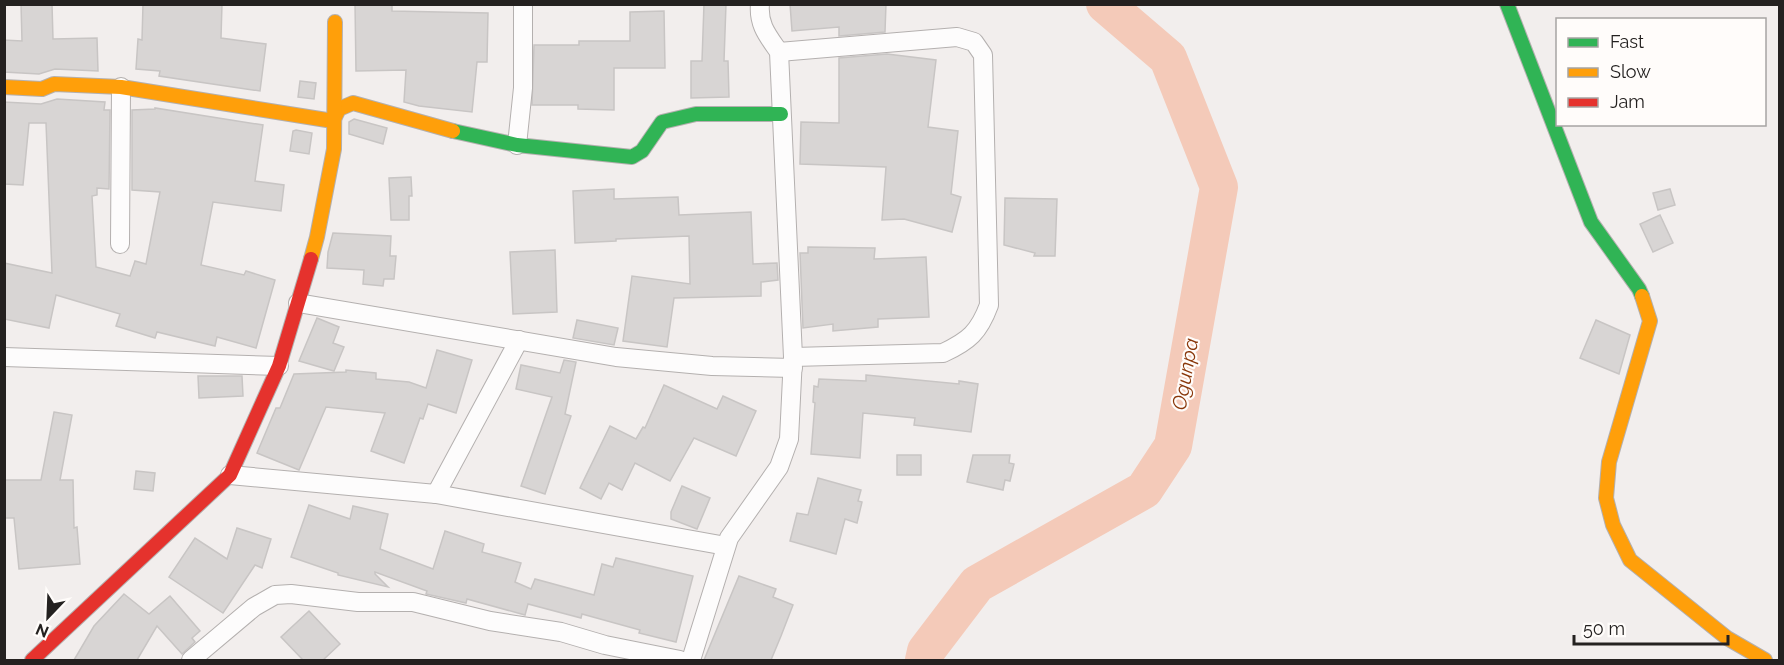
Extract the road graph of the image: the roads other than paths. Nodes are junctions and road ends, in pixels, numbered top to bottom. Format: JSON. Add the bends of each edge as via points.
{"nodes":[{"id":1,"x":523,"y":4,"type":"edge"},
{"id":2,"x":760,"y":4,"type":"edge"},
{"id":3,"x":1508,"y":4,"type":"edge"},
{"id":4,"x":335,"y":22,"type":"dead end"},
{"id":5,"x":779,"y":52,"type":"junction"},
{"id":6,"x":4,"y":87,"type":"edge"},
{"id":7,"x":121,"y":87,"type":"junction"},
{"id":8,"x":781,"y":114,"type":"junction"},
{"id":9,"x":333,"y":122,"type":"junction"},
{"id":10,"x":517,"y":145,"type":"junction"},
{"id":11,"x":120,"y":244,"type":"dead end"},
{"id":12,"x":298,"y":303,"type":"junction"},
{"id":13,"x":519,"y":340,"type":"junction"},
{"id":14,"x":4,"y":357,"type":"edge"},
{"id":15,"x":793,"y":363,"type":"junction"},
{"id":16,"x":279,"y":366,"type":"junction"},
{"id":17,"x":230,"y":475,"type":"junction"},
{"id":18,"x":436,"y":494,"type":"junction"},
{"id":19,"x":726,"y":546,"type":"junction"},
{"id":20,"x":32,"y":660,"type":"edge"},
{"id":21,"x":191,"y":660,"type":"edge"},
{"id":22,"x":680,"y":660,"type":"edge"},
{"id":23,"x":691,"y":660,"type":"edge"},
{"id":24,"x":1765,"y":660,"type":"edge"}],
"edges":[{"from":1,"to":10,"type":"street","via":[[523,88]]},
{"from":2,"to":5,"type":"street","via":[[762,28]]},
{"from":3,"to":24,"type":"street","via":[[1591,222],[1639,289],[1650,321],[1609,462],[1606,498],[1612,525],[1630,560],[1727,638]]},
{"from":4,"to":9,"type":"street"},
{"from":5,"to":8,"type":"street"},
{"from":5,"to":15,"type":"street","via":[[957,37],[974,42],[983,55],[989,305],[982,324],[961,345],[943,353]]},
{"from":6,"to":7,"type":"street"},
{"from":7,"to":9,"type":"street"},
{"from":7,"to":11,"type":"street"},
{"from":8,"to":10,"type":"street","via":[[696,114],[662,122],[642,151],[632,157]]},
{"from":8,"to":15,"type":"street"},
{"from":9,"to":10,"type":"street","via":[[339,109],[353,103]]},
{"from":9,"to":12,"type":"street","via":[[333,149],[317,237]]},
{"from":12,"to":13,"type":"street"},
{"from":12,"to":16,"type":"street"},
{"from":13,"to":15,"type":"street","via":[[616,357],[712,366]]},
{"from":13,"to":18,"type":"street"},
{"from":14,"to":16,"type":"street"},
{"from":15,"to":19,"type":"street","via":[[786,448],[779,466]]},
{"from":16,"to":17,"type":"street"},
{"from":17,"to":18,"type":"street"},
{"from":17,"to":20,"type":"street"},
{"from":18,"to":19,"type":"street"},
{"from":19,"to":23,"type":"street"},
{"from":21,"to":22,"type":"street","via":[[254,607],[275,595],[291,594],[358,602],[413,602]]}]}
